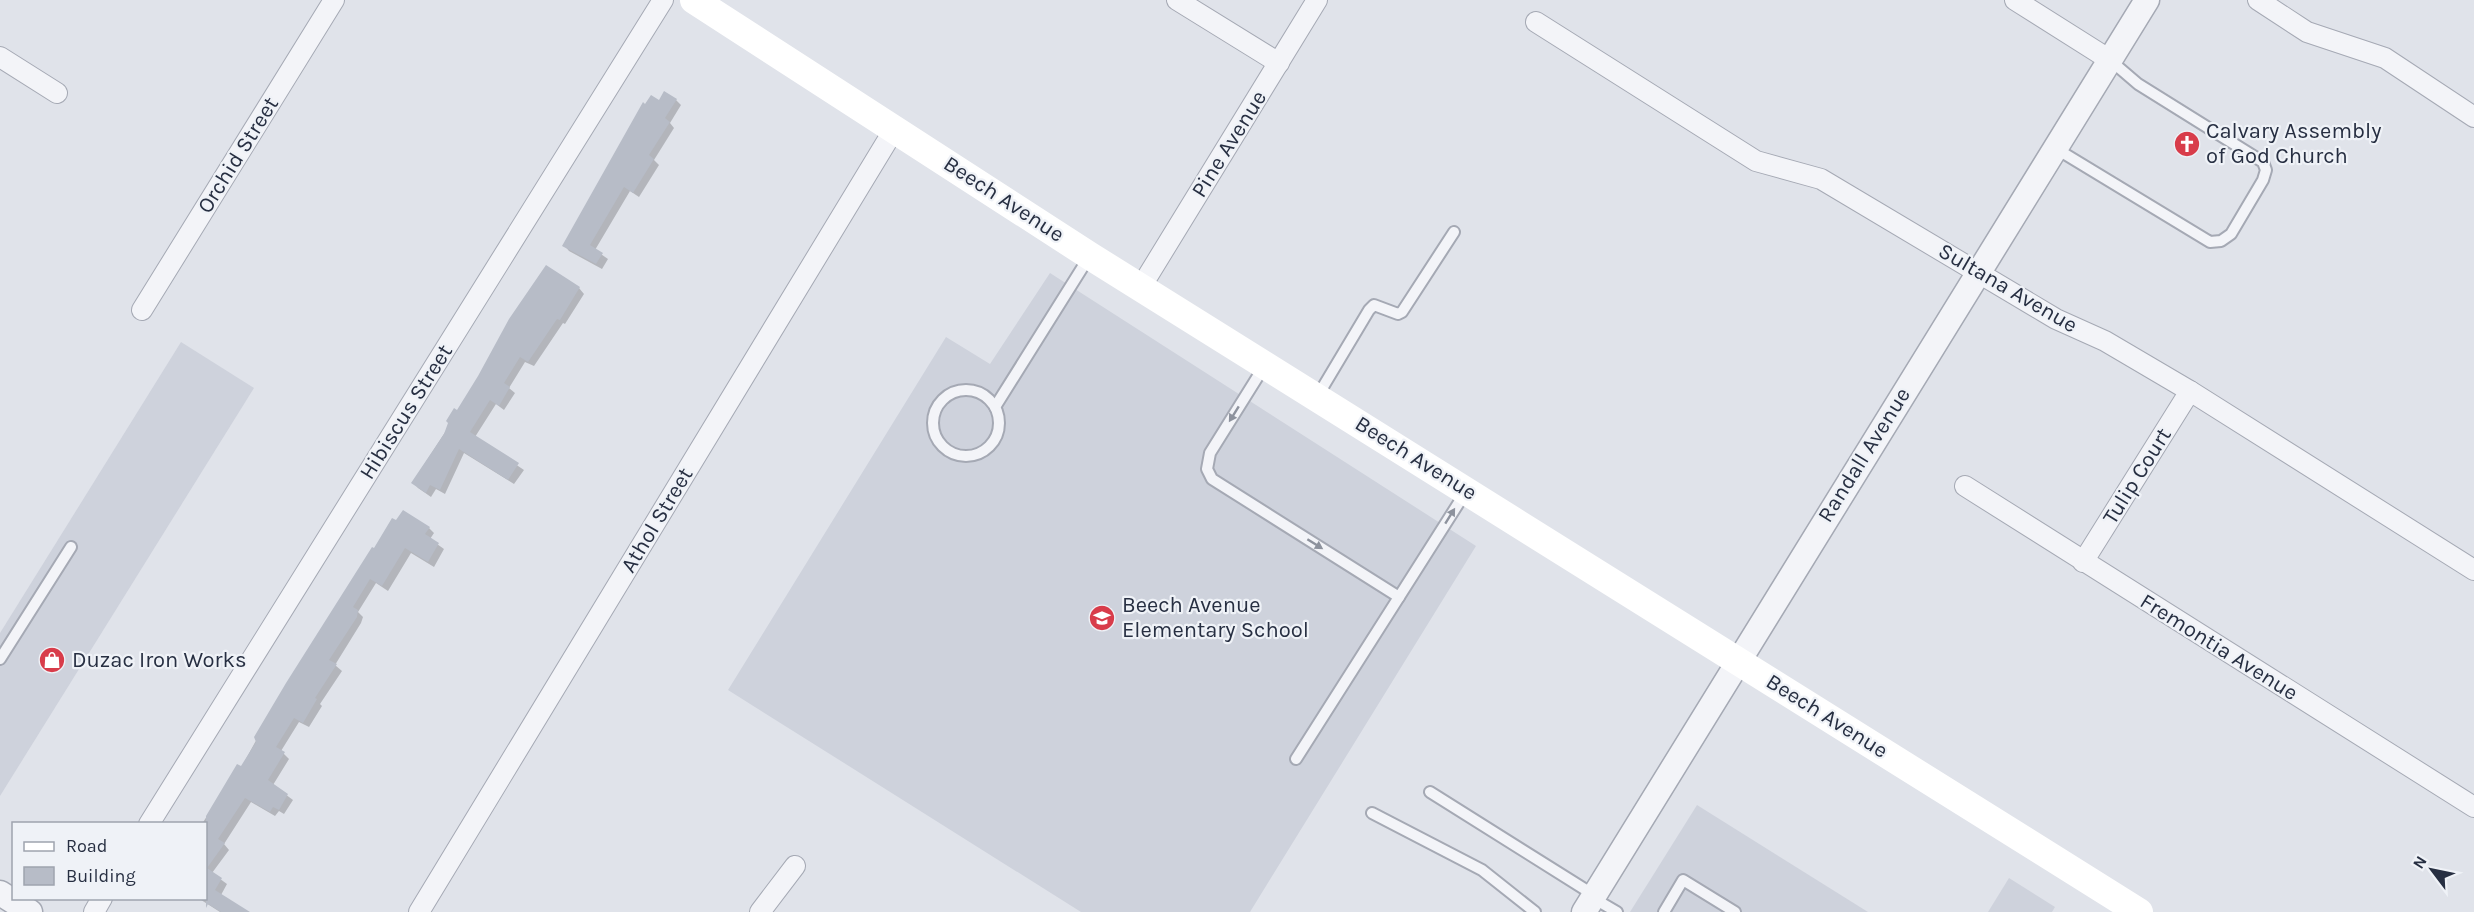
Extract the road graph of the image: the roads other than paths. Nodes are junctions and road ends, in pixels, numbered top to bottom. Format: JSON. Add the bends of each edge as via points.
{"nodes":[{"id":1,"x":334,"y":0,"type":"edge"},
{"id":2,"x":663,"y":0,"type":"edge"},
{"id":3,"x":694,"y":0,"type":"edge"},
{"id":4,"x":1177,"y":0,"type":"edge"},
{"id":5,"x":1317,"y":0,"type":"edge"},
{"id":6,"x":2015,"y":0,"type":"edge"},
{"id":7,"x":2147,"y":0,"type":"edge"},
{"id":8,"x":2258,"y":0,"type":"edge"},
{"id":9,"x":1536,"y":22,"type":"dead end"},
{"id":10,"x":0,"y":57,"type":"edge"},
{"id":11,"x":2110,"y":60,"type":"junction"},
{"id":12,"x":1279,"y":63,"type":"junction"},
{"id":13,"x":57,"y":93,"type":"dead end"},
{"id":14,"x":2474,"y":117,"type":"edge"},
{"id":15,"x":895,"y":128,"type":"junction"},
{"id":16,"x":2055,"y":148,"type":"junction"},
{"id":17,"x":1454,"y":232,"type":"dead end"},
{"id":18,"x":1090,"y":256,"type":"junction"},
{"id":19,"x":1978,"y":271,"type":"junction"},
{"id":20,"x":1141,"y":287,"type":"junction"},
{"id":21,"x":142,"y":310,"type":"dead end"},
{"id":22,"x":1265,"y":365,"type":"junction"},
{"id":23,"x":2190,"y":391,"type":"junction"},
{"id":24,"x":1317,"y":397,"type":"junction"},
{"id":25,"x":995,"y":407,"type":"junction"},
{"id":26,"x":1965,"y":486,"type":"dead end"},
{"id":27,"x":1467,"y":489,"type":"junction"},
{"id":28,"x":71,"y":547,"type":"dead end"},
{"id":29,"x":2083,"y":562,"type":"junction"},
{"id":30,"x":2474,"y":570,"type":"edge"},
{"id":31,"x":1399,"y":597,"type":"junction"},
{"id":32,"x":0,"y":659,"type":"edge"},
{"id":33,"x":1737,"y":660,"type":"junction"},
{"id":34,"x":1296,"y":759,"type":"dead end"},
{"id":35,"x":1430,"y":792,"type":"dead end"},
{"id":36,"x":2474,"y":807,"type":"edge"},
{"id":37,"x":1372,"y":813,"type":"dead end"},
{"id":38,"x":150,"y":822,"type":"edge"},
{"id":39,"x":795,"y":866,"type":"dead end"},
{"id":40,"x":0,"y":893,"type":"edge"},
{"id":41,"x":1590,"y":902,"type":"edge"},
{"id":42,"x":30,"y":912,"type":"edge"},
{"id":43,"x":418,"y":912,"type":"edge"},
{"id":44,"x":760,"y":912,"type":"edge"},
{"id":45,"x":1535,"y":912,"type":"edge"},
{"id":46,"x":1617,"y":912,"type":"edge"},
{"id":47,"x":1664,"y":912,"type":"edge"},
{"id":48,"x":1735,"y":912,"type":"edge"},
{"id":49,"x":2139,"y":912,"type":"edge"}],
"edges":[{"from":1,"to":21,"type":"street","name":"Orchid Street"},
{"from":2,"to":38,"type":"street","name":"Hibiscus Street"},
{"from":3,"to":15,"type":"main road","name":"Beech Avenue"},
{"from":4,"to":12,"type":"street"},
{"from":5,"to":12,"type":"street","name":"Pine Avenue"},
{"from":6,"to":11,"type":"street"},
{"from":7,"to":11,"type":"street","name":"Randall Avenue"},
{"from":8,"to":14,"type":"street","via":[[2307,32],[2385,58]]},
{"from":9,"to":19,"type":"street","name":"Sultana Avenue","via":[[1756,161],[1821,179]]},
{"from":10,"to":13,"type":"street"},
{"from":11,"to":16,"type":"street","name":"Randall Avenue"},
{"from":11,"to":16,"type":"lane","via":[[2138,84],[2262,162],[2266,170],[2263,180],[2231,234],[2210,242]]},
{"from":12,"to":20,"type":"street","name":"Pine Avenue"},
{"from":15,"to":18,"type":"main road","name":"Beech Avenue"},
{"from":15,"to":43,"type":"street","name":"Athol Street"},
{"from":16,"to":19,"type":"street","name":"Randall Avenue"},
{"from":17,"to":24,"type":"lane","via":[[1402,312],[1374,305],[1368,310]]},
{"from":18,"to":20,"type":"main road","name":"Beech Avenue"},
{"from":18,"to":25,"type":"lane"},
{"from":19,"to":23,"type":"street","name":"Sultana Avenue","via":[[2055,319],[2105,341]]},
{"from":19,"to":33,"type":"street","name":"Randall Avenue"},
{"from":20,"to":22,"type":"main road","name":"Beech Avenue"},
{"from":22,"to":24,"type":"main road","name":"Beech Avenue"},
{"from":22,"to":31,"type":"lane","one_way":true,"via":[[1210,453],[1207,469],[1212,479]]},
{"from":23,"to":29,"type":"street","name":"Tulip Court"},
{"from":23,"to":30,"type":"street","name":"Sultana Avenue"},
{"from":24,"to":27,"type":"main road","name":"Beech Avenue"},
{"from":25,"to":25,"type":"lane","via":[[998,429],[994,440],[979,454],[958,456],[935,436],[933,416],[937,406],[955,392],[978,392]]},
{"from":26,"to":29,"type":"street","name":"Fremontia Avenue"},
{"from":31,"to":27,"type":"lane","one_way":true},
{"from":27,"to":33,"type":"main road","name":"Beech Avenue"},
{"from":28,"to":32,"type":"lane"},
{"from":29,"to":36,"type":"street","name":"Fremontia Avenue"},
{"from":31,"to":34,"type":"lane"},
{"from":33,"to":41,"type":"street","name":"Randall Avenue"},
{"from":33,"to":49,"type":"main road","name":"Beech Avenue"},
{"from":35,"to":41,"type":"lane"},
{"from":37,"to":45,"type":"lane","via":[[1482,870]]},
{"from":39,"to":44,"type":"street"},
{"from":40,"to":42,"type":"street"},
{"from":41,"to":46,"type":"lane"},
{"from":47,"to":48,"type":"lane","via":[[1683,880]]}]}
